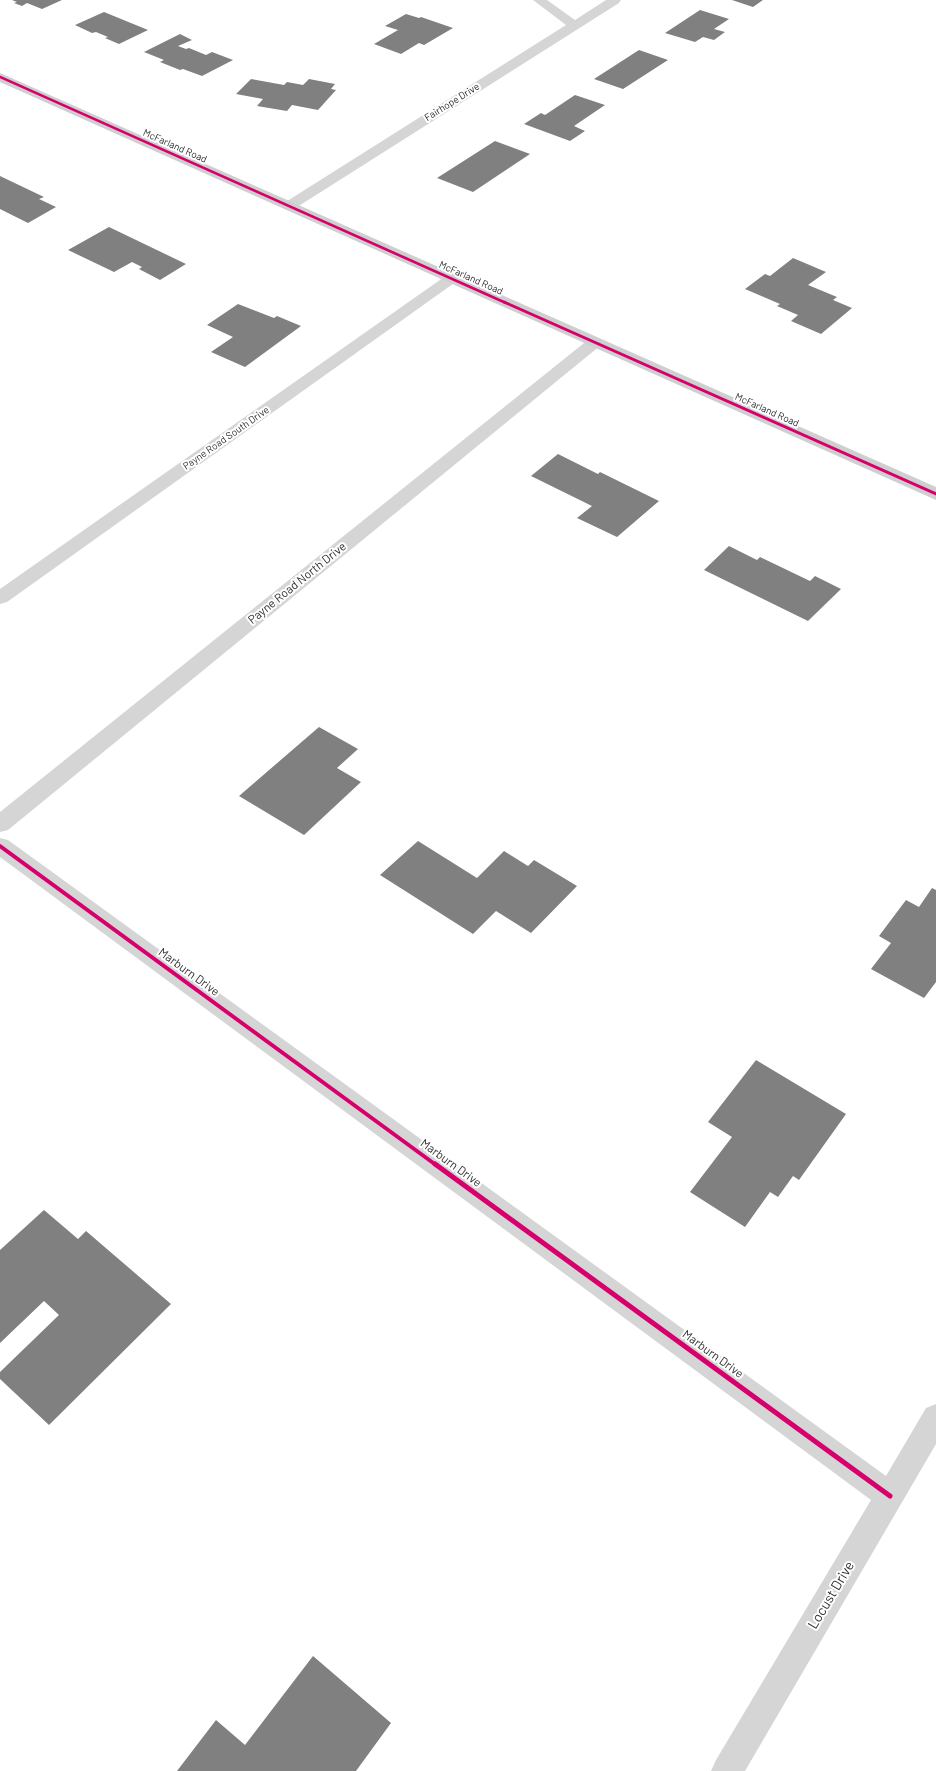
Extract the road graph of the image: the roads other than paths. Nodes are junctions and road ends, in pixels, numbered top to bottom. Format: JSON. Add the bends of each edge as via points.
{"nodes":[{"id":1,"x":539,"y":0,"type":"edge"},
{"id":2,"x":615,"y":0,"type":"edge"},
{"id":3,"x":574,"y":25,"type":"junction"},
{"id":4,"x":0,"y":77,"type":"edge"},
{"id":5,"x":289,"y":206,"type":"junction"},
{"id":6,"x":452,"y":278,"type":"junction"},
{"id":7,"x":595,"y":342,"type":"junction"},
{"id":8,"x":936,"y":494,"type":"edge"},
{"id":9,"x":0,"y":598,"type":"edge"},
{"id":10,"x":0,"y":824,"type":"edge"},
{"id":11,"x":0,"y":846,"type":"edge"},
{"id":12,"x":936,"y":1418,"type":"edge"},
{"id":13,"x":890,"y":1496,"type":"junction"},
{"id":14,"x":727,"y":1771,"type":"edge"}],
"edges":[{"from":1,"to":3,"type":"street"},
{"from":2,"to":3,"type":"street","name":"Fairhope Drive"},
{"from":3,"to":5,"type":"street","name":"Fairhope Drive"},
{"from":4,"to":5,"type":"street","name":"McFarland Road"},
{"from":5,"to":6,"type":"street","name":"McFarland Road"},
{"from":6,"to":7,"type":"street","name":"McFarland Road"},
{"from":6,"to":9,"type":"street","name":"Payne Road South Drive"},
{"from":7,"to":8,"type":"street","name":"McFarland Road"},
{"from":7,"to":10,"type":"street","name":"Payne Road North Drive"},
{"from":11,"to":13,"type":"street","name":"Marburn Drive"},
{"from":12,"to":13,"type":"street","name":"Locust Drive"},
{"from":13,"to":14,"type":"street","name":"Locust Drive"}]}
